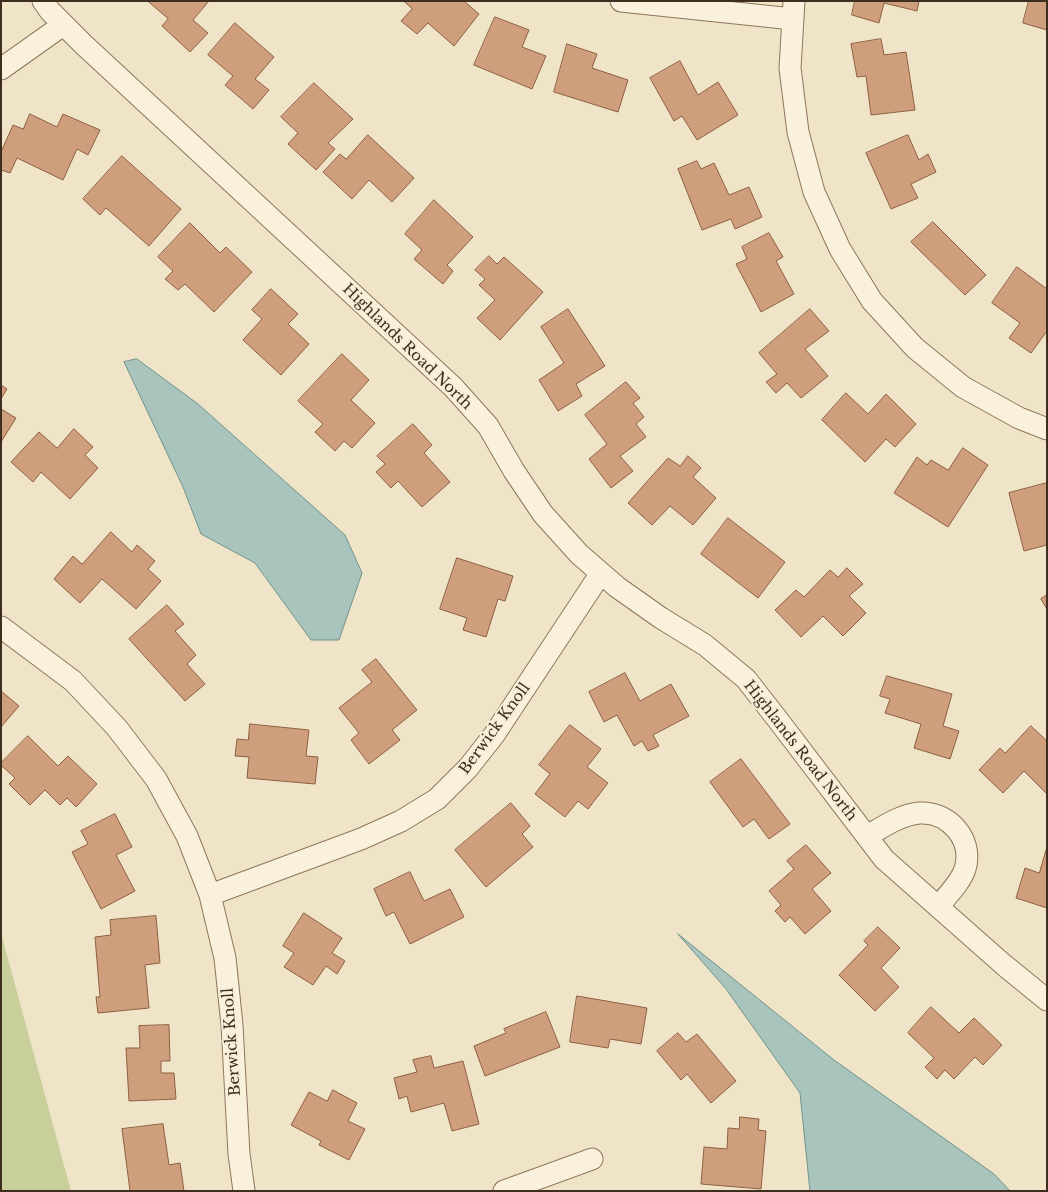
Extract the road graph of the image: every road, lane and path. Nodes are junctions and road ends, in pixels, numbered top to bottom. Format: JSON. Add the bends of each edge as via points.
{"nodes":[{"id":1,"x":43,"y":1,"type":"edge"},
{"id":2,"x":621,"y":1,"type":"edge"},
{"id":3,"x":794,"y":10,"type":"edge"},
{"id":4,"x":63,"y":25,"type":"junction"},
{"id":5,"x":1,"y":69,"type":"edge"},
{"id":6,"x":1047,"y":428,"type":"edge"},
{"id":7,"x":601,"y":573,"type":"junction"},
{"id":8,"x":1,"y":627,"type":"edge"},
{"id":9,"x":866,"y":836,"type":"junction"},
{"id":10,"x":210,"y":895,"type":"junction"},
{"id":11,"x":938,"y":907,"type":"junction"},
{"id":12,"x":1047,"y":1000,"type":"edge"},
{"id":13,"x":592,"y":1159,"type":"dead end"},
{"id":14,"x":244,"y":1191,"type":"edge"},
{"id":15,"x":504,"y":1191,"type":"edge"}],
"edges":[{"from":1,"to":4,"type":"street","name":"Highlands Road North"},
{"from":2,"to":3,"type":"street"},
{"from":3,"to":6,"type":"street","via":[[790,68],[798,132],[814,192],[840,249],[872,301],[915,348],[963,387],[1019,418]]},
{"from":4,"to":5,"type":"street"},
{"from":4,"to":7,"type":"street","name":"Highlands Road North","via":[[452,387],[488,426],[543,514]]},
{"from":7,"to":9,"type":"street","name":"Highlands Road North","via":[[661,618],[706,645],[746,679]]},
{"from":7,"to":10,"type":"street","name":"Berwick Knoll","via":[[494,735],[468,768],[437,799],[401,821],[361,839]]},
{"from":8,"to":10,"type":"street","name":"Berwick Knoll","via":[[73,681],[117,728],[156,779],[187,836]]},
{"from":9,"to":11,"type":"street","name":"Highlands Road North","via":[[884,859]]},
{"from":9,"to":11,"type":"street","via":[[901,818],[920,813],[938,816],[952,824],[964,840],[968,855],[965,871]]},
{"from":10,"to":14,"type":"street","name":"Berwick Knoll","via":[[224,958],[231,1015]]},
{"from":11,"to":12,"type":"street","name":"Highlands Road North"},
{"from":13,"to":15,"type":"street"}]}
